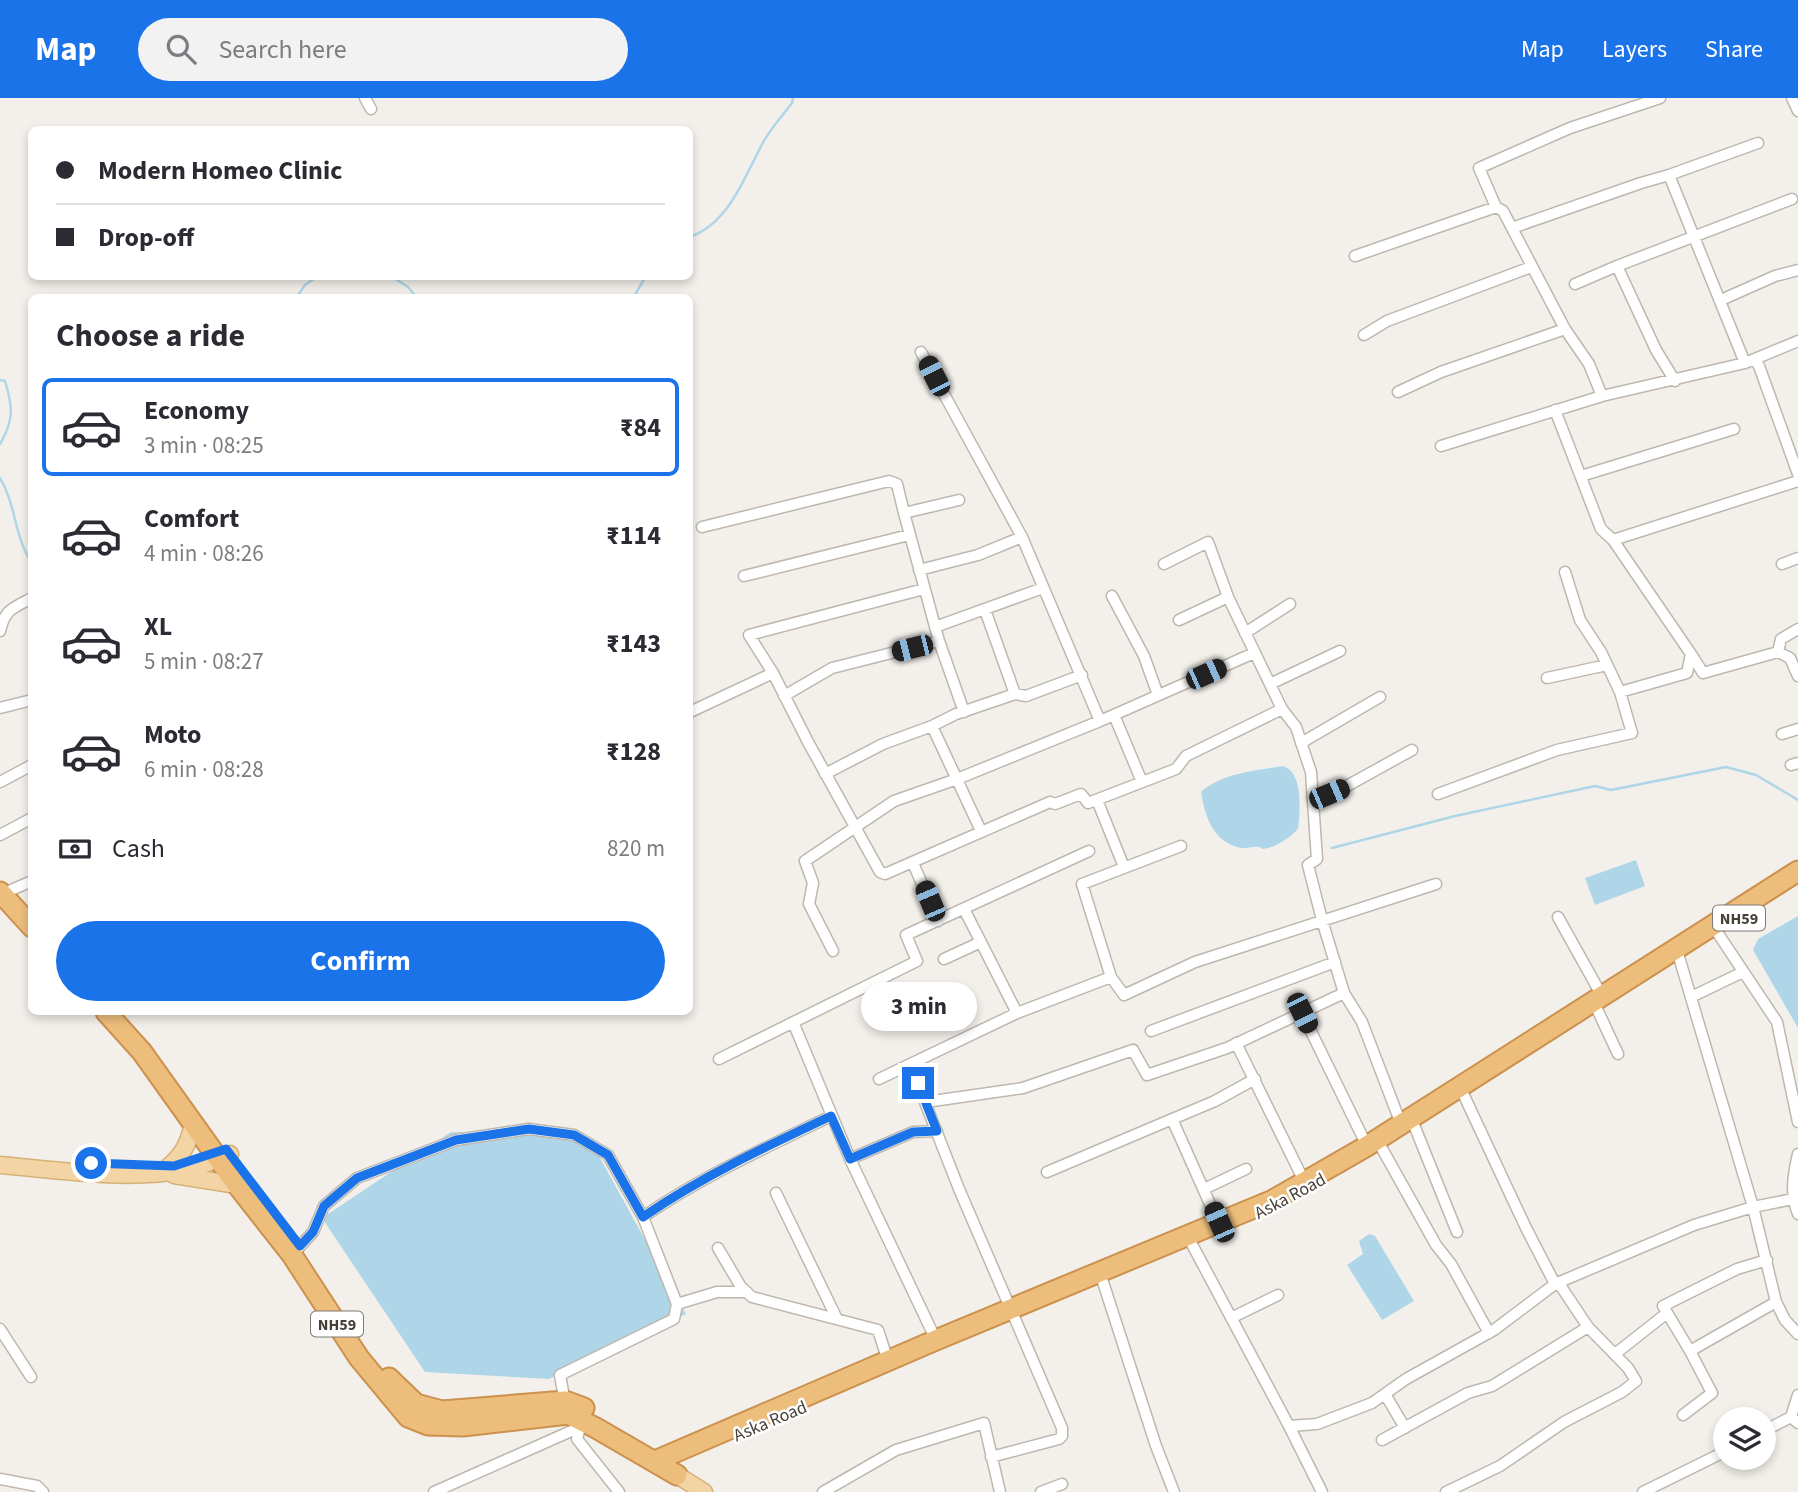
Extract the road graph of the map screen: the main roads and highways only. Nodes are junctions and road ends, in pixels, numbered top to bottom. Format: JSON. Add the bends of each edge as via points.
{"nodes":[{"id":1,"x":1798,"y":871,"type":"edge"},
{"id":2,"x":1798,"y":880,"type":"edge"},
{"id":3,"x":2,"y":889,"type":"edge"},
{"id":4,"x":28,"y":912,"type":"edge"},
{"id":5,"x":28,"y":922,"type":"edge"},
{"id":6,"x":1678,"y":953,"type":"junction"},
{"id":7,"x":109,"y":1015,"type":"edge"},
{"id":8,"x":119,"y":1015,"type":"edge"},
{"id":9,"x":193,"y":1123,"type":"junction"},
{"id":10,"x":1373,"y":1146,"type":"junction"},
{"id":11,"x":222,"y":1154,"type":"junction"},
{"id":12,"x":0,"y":1156,"type":"edge"},
{"id":13,"x":0,"y":1164,"type":"edge"},
{"id":14,"x":167,"y":1170,"type":"junction"},
{"id":15,"x":237,"y":1185,"type":"junction"},
{"id":16,"x":1189,"y":1239,"type":"junction"},
{"id":17,"x":296,"y":1251,"type":"junction"},
{"id":18,"x":1014,"y":1313,"type":"junction"},
{"id":19,"x":576,"y":1417,"type":"junction"},
{"id":20,"x":667,"y":1465,"type":"junction"},
{"id":21,"x":704,"y":1492,"type":"edge"}],
"edges":[{"from":1,"to":6,"type":"highway","number":"NH59"},
{"from":2,"to":6,"type":"highway","name":"Aska Road","number":"NH59"},
{"from":3,"to":4,"type":"highway"},
{"from":3,"to":5,"type":"highway"},
{"from":6,"to":10,"type":"highway","name":"Aska Road","number":"NH59"},
{"from":7,"to":9,"type":"highway","number":"NH59"},
{"from":8,"to":11,"type":"highway","number":"NH59"},
{"from":9,"to":11,"type":"highway","number":"NH59"},
{"from":9,"to":14,"type":"main road","via":[[186,1147]]},
{"from":10,"to":16,"type":"highway","number":"NH59"},
{"from":10,"to":16,"type":"highway","name":"Aska Road","number":"NH59","via":[[1280,1204]]},
{"from":11,"to":14,"type":"main road","via":[[186,1170]]},
{"from":11,"to":15,"type":"highway","number":"NH59"},
{"from":11,"to":17,"type":"highway","number":"NH59"},
{"from":12,"to":14,"type":"main road"},
{"from":13,"to":14,"type":"main road","via":[[93,1173]]},
{"from":14,"to":15,"type":"main road","via":[[186,1178]]},
{"from":15,"to":17,"type":"highway","number":"NH59"},
{"from":16,"to":18,"type":"highway","number":"NH59"},
{"from":16,"to":18,"type":"highway","name":"Aska Road","number":"NH59"},
{"from":17,"to":19,"type":"highway","number":"NH59","via":[[389,1378],[416,1404],[457,1411],[532,1402]]},
{"from":18,"to":20,"type":"highway","name":"Aska Road","number":"NH59"},
{"from":18,"to":20,"type":"highway","number":"NH59","via":[[888,1361]]},
{"from":19,"to":20,"type":"highway"},
{"from":19,"to":20,"type":"highway","number":"NH59","via":[[578,1405]]},
{"from":20,"to":21,"type":"main road"}]}
